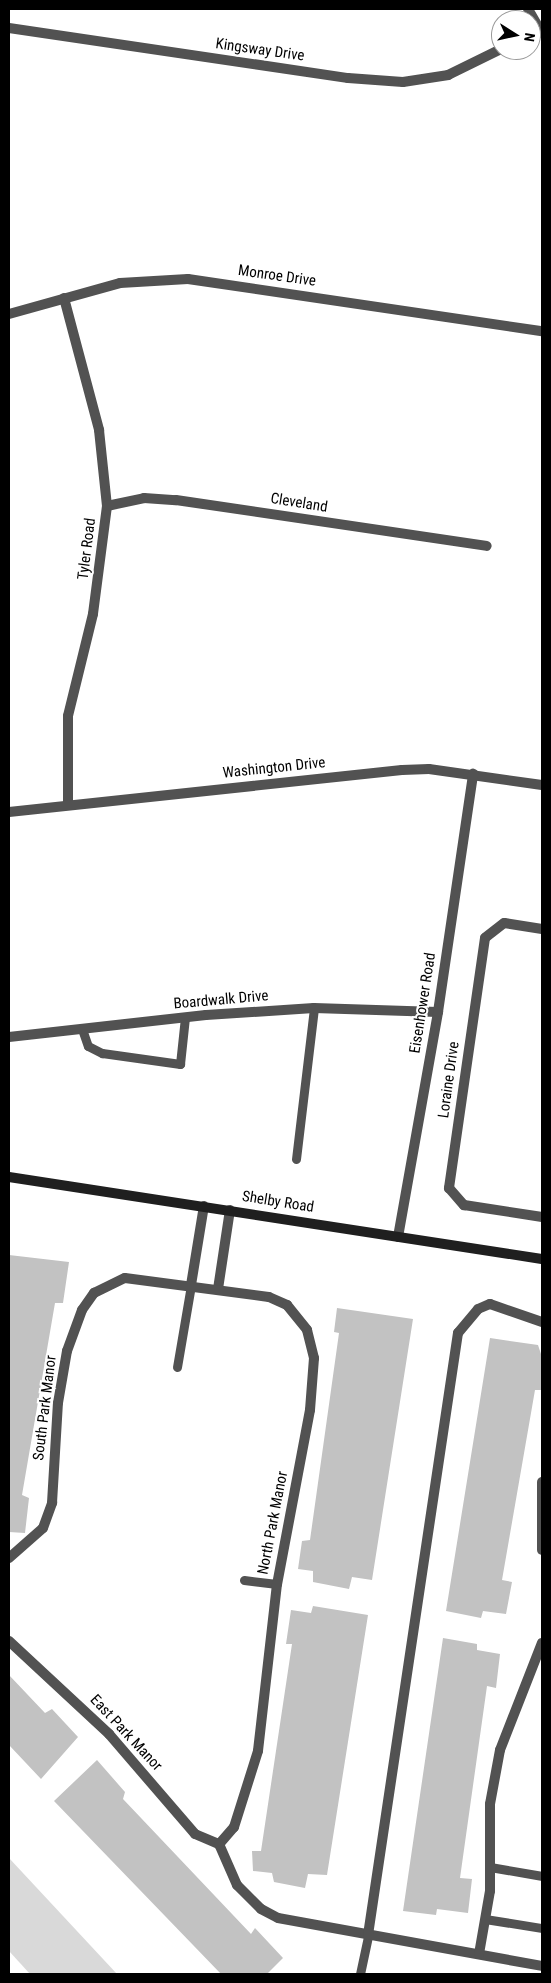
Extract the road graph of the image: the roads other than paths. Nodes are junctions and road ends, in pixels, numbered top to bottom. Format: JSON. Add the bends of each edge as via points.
{"nodes":[{"id":1,"x":9,"y":28,"type":"edge"},
{"id":2,"x":491,"y":54,"type":"edge"},
{"id":3,"x":64,"y":298,"type":"junction"},
{"id":4,"x":9,"y":314,"type":"edge"},
{"id":5,"x":542,"y":331,"type":"edge"},
{"id":6,"x":107,"y":506,"type":"junction"},
{"id":7,"x":487,"y":546,"type":"dead end"},
{"id":8,"x":473,"y":774,"type":"junction"},
{"id":9,"x":542,"y":785,"type":"edge"},
{"id":10,"x":68,"y":805,"type":"junction"},
{"id":11,"x":9,"y":812,"type":"edge"},
{"id":12,"x":542,"y":929,"type":"edge"},
{"id":13,"x":314,"y":1008,"type":"junction"},
{"id":14,"x":438,"y":1012,"type":"junction"},
{"id":15,"x":184,"y":1018,"type":"junction"},
{"id":16,"x":82,"y":1029,"type":"junction"},
{"id":17,"x":9,"y":1037,"type":"edge"},
{"id":18,"x":296,"y":1159,"type":"dead end"},
{"id":19,"x":9,"y":1177,"type":"edge"},
{"id":20,"x":204,"y":1206,"type":"junction"},
{"id":21,"x":230,"y":1210,"type":"junction"},
{"id":22,"x":542,"y":1217,"type":"edge"},
{"id":23,"x":398,"y":1236,"type":"junction"},
{"id":24,"x":542,"y":1259,"type":"edge"},
{"id":25,"x":191,"y":1285,"type":"junction"},
{"id":26,"x":218,"y":1289,"type":"junction"},
{"id":27,"x":542,"y":1322,"type":"edge"},
{"id":28,"x":177,"y":1367,"type":"dead end"},
{"id":29,"x":542,"y":1482,"type":"edge"},
{"id":30,"x":542,"y":1550,"type":"edge"},
{"id":31,"x":9,"y":1558,"type":"edge"},
{"id":32,"x":244,"y":1580,"type":"dead end"},
{"id":33,"x":277,"y":1584,"type":"junction"},
{"id":34,"x":9,"y":1641,"type":"edge"},
{"id":35,"x":542,"y":1643,"type":"edge"},
{"id":36,"x":219,"y":1844,"type":"junction"},
{"id":37,"x":490,"y":1867,"type":"junction"},
{"id":38,"x":542,"y":1876,"type":"edge"},
{"id":39,"x":485,"y":1919,"type":"junction"},
{"id":40,"x":542,"y":1928,"type":"edge"},
{"id":41,"x":368,"y":1934,"type":"junction"},
{"id":42,"x":478,"y":1954,"type":"junction"},
{"id":43,"x":542,"y":1966,"type":"edge"},
{"id":44,"x":360,"y":1974,"type":"edge"}],
"edges":[{"from":1,"to":2,"type":"street","name":"Kingsway Drive","via":[[348,78],[403,82],[448,75]]},
{"from":3,"to":4,"type":"street","name":"Monroe Drive"},
{"from":3,"to":5,"type":"street","name":"Monroe Drive","via":[[120,283],[188,280]]},
{"from":3,"to":6,"type":"street","name":"Tyler Road","via":[[99,430]]},
{"from":6,"to":7,"type":"street","name":"Cleveland","via":[[144,498],[176,500]]},
{"from":6,"to":10,"type":"street","name":"Tyler Road","via":[[93,614],[68,716]]},
{"from":8,"to":9,"type":"street","name":"Washington Drive"},
{"from":8,"to":10,"type":"street","name":"Washington Drive","via":[[402,770]]},
{"from":8,"to":14,"type":"street","name":"Eisenhower Road"},
{"from":10,"to":11,"type":"street","name":"Washington Drive"},
{"from":12,"to":22,"type":"street","name":"Loraine Drive","via":[[504,924],[485,938],[449,1188],[464,1205]]},
{"from":13,"to":14,"type":"street","name":"Boardwalk Drive"},
{"from":13,"to":15,"type":"street","name":"Boardwalk Drive"},
{"from":13,"to":18,"type":"lane"},
{"from":14,"to":23,"type":"street","name":"Eisenhower Road"},
{"from":15,"to":16,"type":"street","name":"Boardwalk Drive"},
{"from":15,"to":16,"type":"lane","via":[[180,1064],[102,1053],[88,1046]]},
{"from":16,"to":17,"type":"street","name":"Boardwalk Drive"},
{"from":19,"to":20,"type":"street","name":"Shelby Road"},
{"from":20,"to":21,"type":"street","name":"Shelby Road"},
{"from":20,"to":25,"type":"street"},
{"from":21,"to":23,"type":"street","name":"Shelby Road"},
{"from":21,"to":26,"type":"street"},
{"from":23,"to":24,"type":"street","name":"Shelby Road"},
{"from":25,"to":26,"type":"street","name":"North Park Manor"},
{"from":25,"to":28,"type":"lane"},
{"from":25,"to":31,"type":"street","name":"South Park Manor","via":[[125,1278],[94,1293],[82,1310],[68,1351],[58,1403],[52,1503],[43,1528]]},
{"from":26,"to":33,"type":"street","name":"North Park Manor","via":[[269,1297],[286,1305],[307,1330],[314,1358],[310,1410]]},
{"from":27,"to":41,"type":"street","via":[[490,1304],[467,1318],[458,1333]]},
{"from":29,"to":30,"type":"street"},
{"from":32,"to":33,"type":"lane"},
{"from":33,"to":36,"type":"street","name":"North Park Manor","via":[[258,1751],[234,1827]]},
{"from":34,"to":36,"type":"street","name":"East Park Manor","via":[[110,1734],[195,1834]]},
{"from":35,"to":37,"type":"street","via":[[500,1750],[490,1804]]},
{"from":36,"to":41,"type":"street","via":[[237,1885],[261,1909],[278,1918]]},
{"from":37,"to":38,"type":"lane"},
{"from":37,"to":39,"type":"street"},
{"from":39,"to":40,"type":"lane"},
{"from":39,"to":42,"type":"street"},
{"from":41,"to":42,"type":"street"},
{"from":41,"to":44,"type":"lane"},
{"from":42,"to":43,"type":"street"}]}
